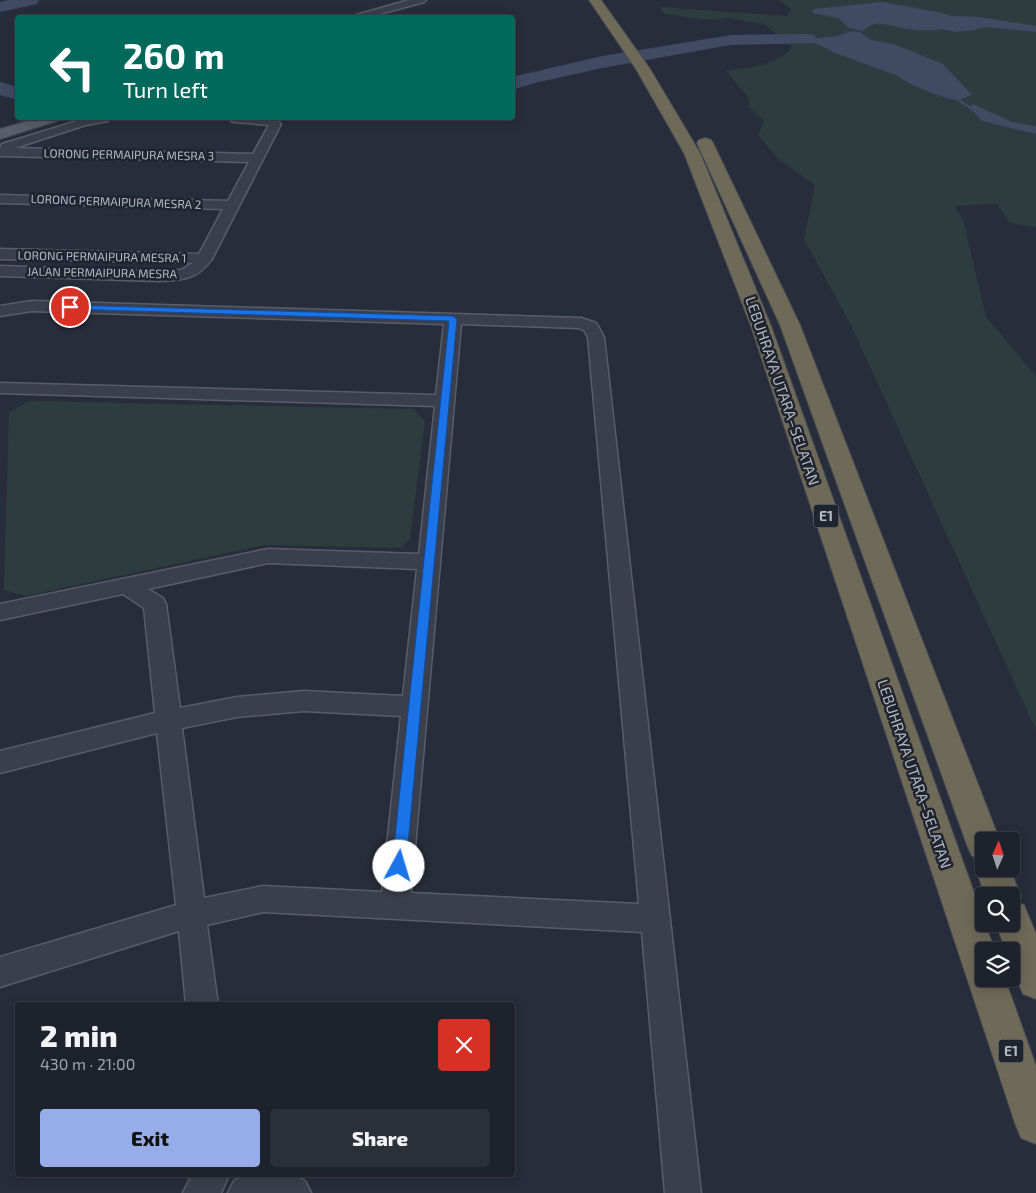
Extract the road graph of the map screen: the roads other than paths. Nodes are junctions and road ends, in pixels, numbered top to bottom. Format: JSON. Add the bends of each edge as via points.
{"nodes":[{"id":1,"x":380,"y":0,"type":"edge"},
{"id":2,"x":421,"y":0,"type":"edge"},
{"id":3,"x":595,"y":0,"type":"edge"},
{"id":4,"x":400,"y":6,"type":"junction"},
{"id":5,"x":386,"y":10,"type":"junction"},
{"id":6,"x":360,"y":15,"type":"edge"},
{"id":7,"x":377,"y":15,"type":"edge"},
{"id":8,"x":652,"y":68,"type":"junction"},
{"id":9,"x":26,"y":120,"type":"edge"},
{"id":10,"x":44,"y":120,"type":"edge"},
{"id":11,"x":93,"y":120,"type":"edge"},
{"id":12,"x":269,"y":120,"type":"edge"},
{"id":13,"x":0,"y":127,"type":"edge"},
{"id":14,"x":0,"y":134,"type":"edge"},
{"id":15,"x":0,"y":151,"type":"edge"},
{"id":16,"x":258,"y":158,"type":"junction"},
{"id":17,"x":0,"y":198,"type":"edge"},
{"id":18,"x":233,"y":205,"type":"junction"},
{"id":19,"x":0,"y":254,"type":"edge"},
{"id":20,"x":204,"y":259,"type":"junction"},
{"id":21,"x":0,"y":271,"type":"edge"},
{"id":22,"x":0,"y":312,"type":"edge"},
{"id":23,"x":453,"y":319,"type":"junction"},
{"id":24,"x":0,"y":388,"type":"edge"},
{"id":25,"x":445,"y":401,"type":"junction"},
{"id":26,"x":429,"y":562,"type":"junction"},
{"id":27,"x":126,"y":585,"type":"junction"},
{"id":28,"x":0,"y":612,"type":"edge"},
{"id":29,"x":415,"y":707,"type":"junction"},
{"id":30,"x":168,"y":720,"type":"junction"},
{"id":31,"x":0,"y":762,"type":"edge"},
{"id":32,"x":979,"y":832,"type":"edge"},
{"id":33,"x":395,"y":906,"type":"junction"},
{"id":34,"x":191,"y":915,"type":"junction"},
{"id":35,"x":655,"y":919,"type":"junction"},
{"id":36,"x":1017,"y":932,"type":"edge"},
{"id":37,"x":975,"y":947,"type":"edge"},
{"id":38,"x":0,"y":972,"type":"edge"},
{"id":39,"x":1036,"y":981,"type":"edge"},
{"id":40,"x":989,"y":987,"type":"edge"},
{"id":41,"x":202,"y":1002,"type":"edge"},
{"id":42,"x":1036,"y":1123,"type":"edge"},
{"id":43,"x":211,"y":1177,"type":"edge"},
{"id":44,"x":202,"y":1193,"type":"edge"},
{"id":45,"x":246,"y":1193,"type":"edge"},
{"id":46,"x":293,"y":1193,"type":"edge"},
{"id":47,"x":684,"y":1193,"type":"edge"}],
"edges":[{"from":1,"to":4,"type":"street"},
{"from":2,"to":4,"type":"street"},
{"from":3,"to":8,"type":"highway","name":"LEBUHRAYA UTARA–SELATAN","number":"E1","via":[[629,47]]},
{"from":4,"to":5,"type":"street"},
{"from":5,"to":6,"type":"street"},
{"from":5,"to":7,"type":"street"},
{"from":8,"to":32,"type":"highway","name":"LEBUHRAYA UTARA–SELATAN","number":"E1","via":[[686,108],[790,326]]},
{"from":8,"to":37,"type":"highway","name":"LEBUHRAYA UTARA–SELATAN","number":"E1","via":[[692,154],[761,326]]},
{"from":9,"to":13,"type":"main road"},
{"from":10,"to":14,"type":"main road"},
{"from":11,"to":15,"type":"street"},
{"from":12,"to":16,"type":"street","name":"JALAN PERMAIPURA MESRA","via":[[274,122],[274,128]]},
{"from":15,"to":16,"type":"street","name":"LORONG PERMAIPURA MESRA 3"},
{"from":16,"to":18,"type":"street","name":"JALAN PERMAIPURA MESRA"},
{"from":17,"to":18,"type":"street","name":"LORONG PERMAIPURA MESRA 2"},
{"from":18,"to":20,"type":"street","name":"JALAN PERMAIPURA MESRA"},
{"from":19,"to":20,"type":"street","name":"LORONG PERMAIPURA MESRA 1"},
{"from":20,"to":21,"type":"street","name":"JALAN PERMAIPURA MESRA","via":[[193,272],[170,276]]},
{"from":22,"to":23,"type":"street","via":[[32,306]]},
{"from":23,"to":25,"type":"street"},
{"from":23,"to":35,"type":"street","via":[[581,323],[590,327],[596,337]]},
{"from":24,"to":25,"type":"street"},
{"from":25,"to":26,"type":"street"},
{"from":26,"to":27,"type":"street","via":[[268,556]]},
{"from":26,"to":29,"type":"street"},
{"from":27,"to":28,"type":"street"},
{"from":27,"to":30,"type":"street","via":[[155,604]]},
{"from":29,"to":30,"type":"street","via":[[304,700]]},
{"from":29,"to":33,"type":"street"},
{"from":30,"to":31,"type":"street"},
{"from":30,"to":34,"type":"street"},
{"from":33,"to":34,"type":"street","via":[[263,899]]},
{"from":33,"to":35,"type":"street"},
{"from":34,"to":38,"type":"street"},
{"from":34,"to":41,"type":"street"},
{"from":35,"to":47,"type":"street"},
{"from":36,"to":39,"type":"highway"},
{"from":40,"to":42,"type":"highway","number":"E1"},
{"from":43,"to":44,"type":"street"},
{"from":45,"to":46,"type":"street"}]}
